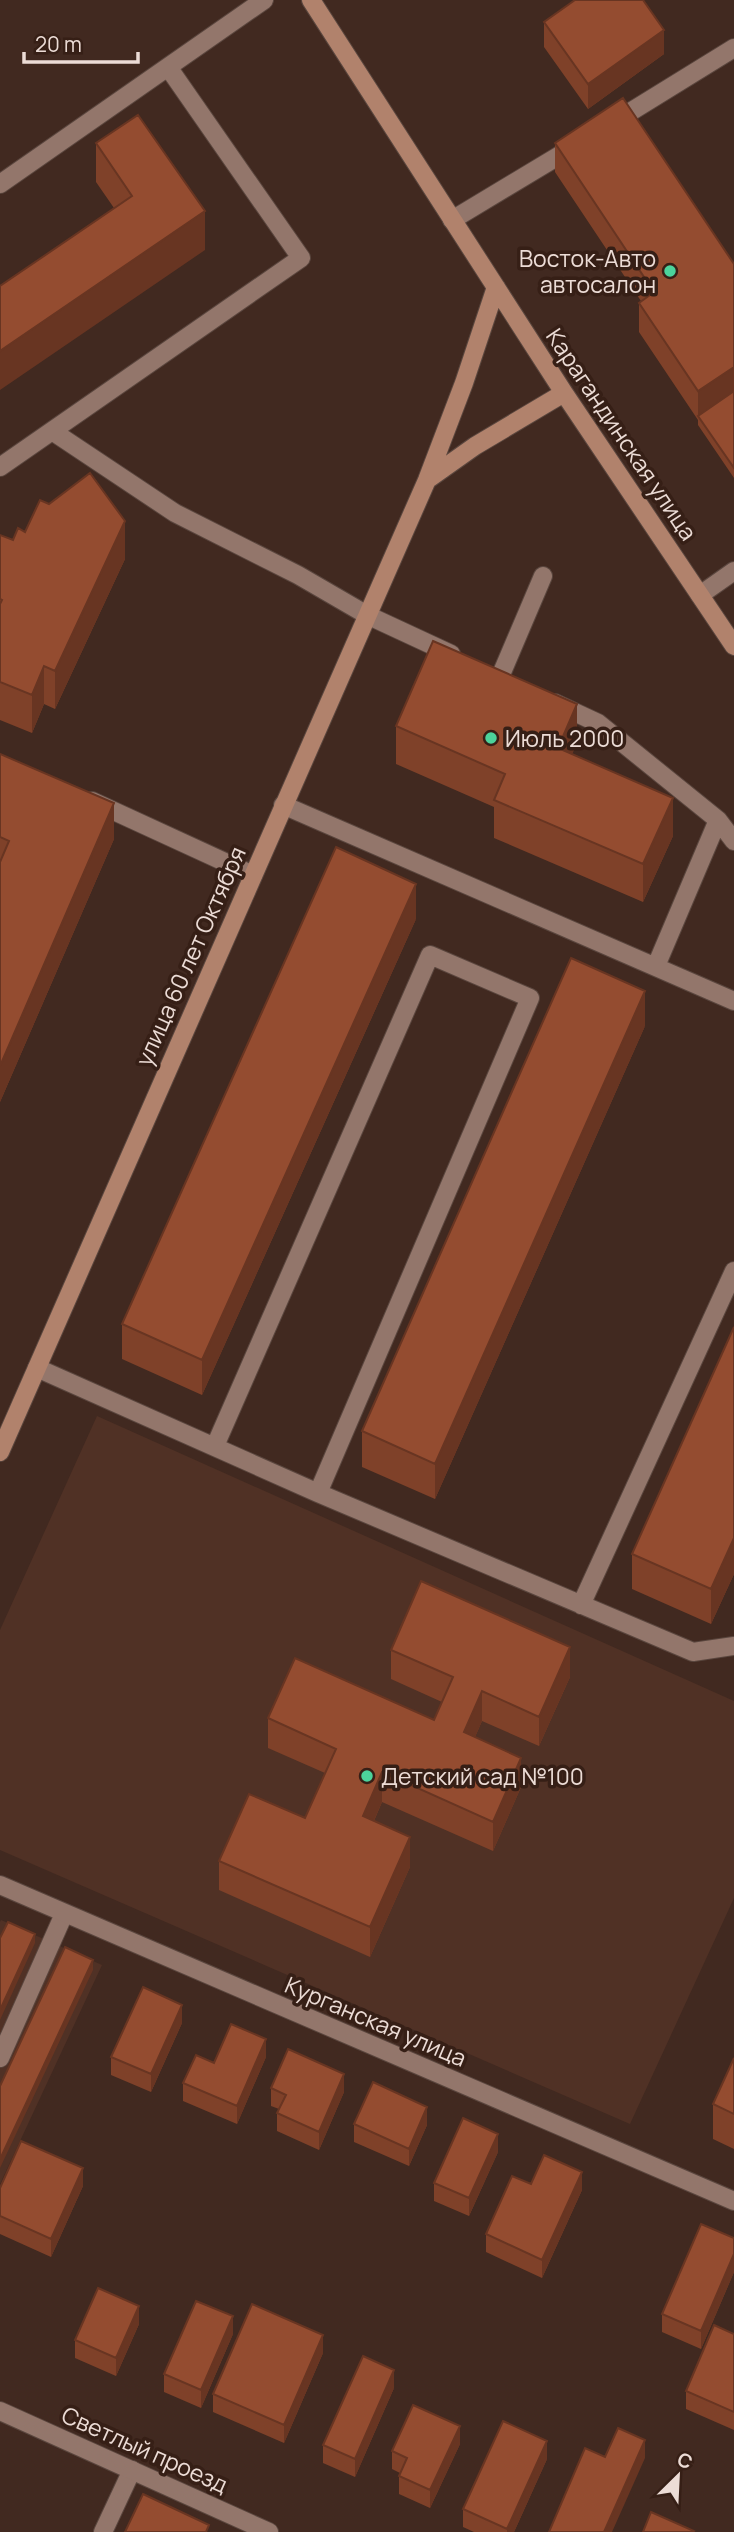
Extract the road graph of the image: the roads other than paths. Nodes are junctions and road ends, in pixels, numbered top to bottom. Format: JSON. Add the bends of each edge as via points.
{"nodes":[{"id":1,"x":264,"y":0,"type":"edge"},
{"id":2,"x":311,"y":0,"type":"edge"},
{"id":3,"x":734,"y":48,"type":"edge"},
{"id":4,"x":168,"y":67,"type":"junction"},
{"id":5,"x":0,"y":184,"type":"edge"},
{"id":6,"x":452,"y":220,"type":"junction"},
{"id":7,"x":496,"y":287,"type":"junction"},
{"id":8,"x":564,"y":393,"type":"junction"},
{"id":9,"x":52,"y":431,"type":"junction"},
{"id":10,"x":0,"y":467,"type":"edge"},
{"id":11,"x":427,"y":480,"type":"junction"},
{"id":12,"x":734,"y":571,"type":"edge"},
{"id":13,"x":543,"y":576,"type":"dead end"},
{"id":14,"x":700,"y":595,"type":"junction"},
{"id":15,"x":367,"y":615,"type":"junction"},
{"id":16,"x":734,"y":646,"type":"edge"},
{"id":17,"x":463,"y":660,"type":"edge"},
{"id":18,"x":500,"y":677,"type":"edge"},
{"id":19,"x":536,"y":695,"type":"edge"},
{"id":20,"x":74,"y":793,"type":"edge"},
{"id":21,"x":283,"y":806,"type":"junction"},
{"id":22,"x":718,"y":820,"type":"junction"},
{"id":23,"x":734,"y":841,"type":"edge"},
{"id":24,"x":253,"y":875,"type":"junction"},
{"id":25,"x":656,"y":966,"type":"junction"},
{"id":26,"x":734,"y":1001,"type":"edge"},
{"id":27,"x":734,"y":1271,"type":"edge"},
{"id":28,"x":37,"y":1368,"type":"junction"},
{"id":29,"x":215,"y":1446,"type":"junction"},
{"id":30,"x":0,"y":1452,"type":"edge"},
{"id":31,"x":318,"y":1493,"type":"junction"},
{"id":32,"x":581,"y":1605,"type":"junction"},
{"id":33,"x":734,"y":1646,"type":"edge"},
{"id":34,"x":0,"y":1885,"type":"edge"},
{"id":35,"x":64,"y":1914,"type":"junction"},
{"id":36,"x":0,"y":2058,"type":"edge"},
{"id":37,"x":734,"y":2201,"type":"edge"},
{"id":38,"x":0,"y":2411,"type":"edge"},
{"id":39,"x":132,"y":2470,"type":"junction"},
{"id":40,"x":103,"y":2532,"type":"edge"},
{"id":41,"x":269,"y":2532,"type":"edge"}],
"edges":[{"from":1,"to":4,"type":"street"},
{"from":2,"to":6,"type":"main road","name":"Карагандинская улица"},
{"from":3,"to":6,"type":"street"},
{"from":4,"to":5,"type":"street"},
{"from":4,"to":9,"type":"street","via":[[301,258]]},
{"from":6,"to":7,"type":"main road","name":"Карагандинская улица"},
{"from":7,"to":8,"type":"main road","name":"Карагандинская улица"},
{"from":7,"to":11,"type":"main road","name":"улица 60 лет Октября"},
{"from":8,"to":11,"type":"main road"},
{"from":8,"to":14,"type":"main road","name":"Карагандинская улица"},
{"from":9,"to":10,"type":"street"},
{"from":9,"to":15,"type":"street","via":[[175,513]]},
{"from":11,"to":15,"type":"main road","name":"улица 60 лет Октября"},
{"from":12,"to":14,"type":"street"},
{"from":13,"to":18,"type":"street"},
{"from":14,"to":16,"type":"main road","name":"Карагандинская улица"},
{"from":15,"to":17,"type":"street"},
{"from":15,"to":21,"type":"main road","name":"улица 60 лет Октября"},
{"from":19,"to":22,"type":"street","via":[[598,723]]},
{"from":20,"to":24,"type":"street"},
{"from":21,"to":24,"type":"main road","name":"улица 60 лет Октября"},
{"from":21,"to":25,"type":"street"},
{"from":22,"to":23,"type":"street"},
{"from":22,"to":25,"type":"street"},
{"from":24,"to":28,"type":"main road","name":"улица 60 лет Октября"},
{"from":25,"to":26,"type":"street"},
{"from":27,"to":32,"type":"street"},
{"from":28,"to":29,"type":"street"},
{"from":28,"to":30,"type":"main road","name":"улица 60 лет Октября"},
{"from":29,"to":31,"type":"street"},
{"from":29,"to":31,"type":"street","via":[[430,955],[530,998]]},
{"from":31,"to":32,"type":"street"},
{"from":32,"to":33,"type":"street","via":[[693,1652]]},
{"from":34,"to":35,"type":"street","name":"Курганская улица"},
{"from":35,"to":36,"type":"street"},
{"from":35,"to":37,"type":"street","name":"Курганская улица"},
{"from":38,"to":39,"type":"street","name":"Светлый проезд"},
{"from":39,"to":40,"type":"street"},
{"from":39,"to":41,"type":"street","name":"Светлый проезд"}]}
